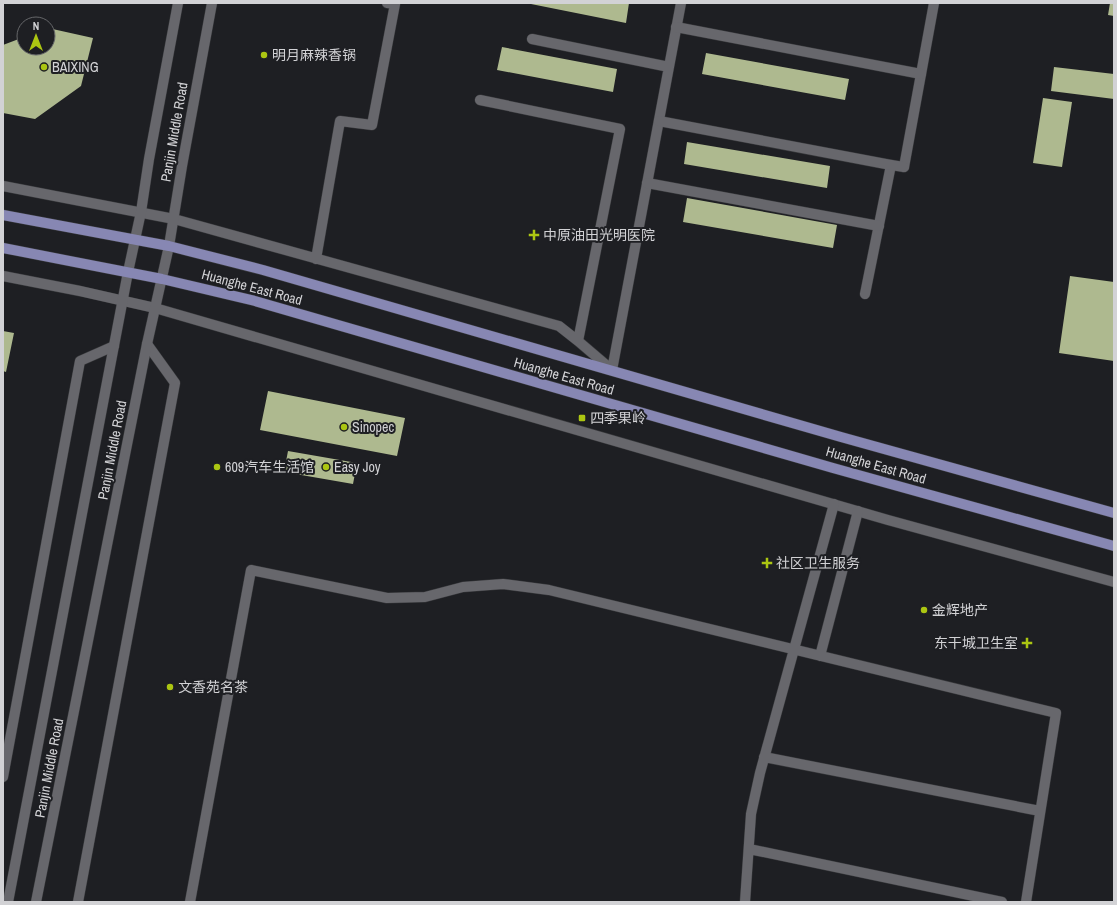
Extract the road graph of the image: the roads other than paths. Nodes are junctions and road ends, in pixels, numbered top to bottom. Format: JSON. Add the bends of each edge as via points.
{"nodes":[{"id":1,"x":178,"y":3,"type":"edge"},
{"id":2,"x":212,"y":3,"type":"edge"},
{"id":3,"x":387,"y":3,"type":"edge"},
{"id":4,"x":681,"y":3,"type":"edge"},
{"id":5,"x":934,"y":3,"type":"edge"},
{"id":6,"x":676,"y":27,"type":"junction"},
{"id":7,"x":532,"y":39,"type":"dead end"},
{"id":8,"x":669,"y":67,"type":"junction"},
{"id":9,"x":921,"y":74,"type":"junction"},
{"id":10,"x":480,"y":100,"type":"dead end"},
{"id":11,"x":659,"y":121,"type":"junction"},
{"id":12,"x":891,"y":165,"type":"junction"},
{"id":13,"x":647,"y":183,"type":"junction"},
{"id":14,"x":3,"y":186,"type":"edge"},
{"id":15,"x":141,"y":212,"type":"junction"},
{"id":16,"x":3,"y":215,"type":"edge"},
{"id":17,"x":174,"y":219,"type":"junction"},
{"id":18,"x":878,"y":226,"type":"junction"},
{"id":19,"x":135,"y":240,"type":"junction"},
{"id":20,"x":169,"y":246,"type":"junction"},
{"id":21,"x":3,"y":248,"type":"edge"},
{"id":22,"x":316,"y":259,"type":"junction"},
{"id":23,"x":128,"y":272,"type":"junction"},
{"id":24,"x":3,"y":276,"type":"edge"},
{"id":25,"x":162,"y":279,"type":"junction"},
{"id":26,"x":865,"y":294,"type":"dead end"},
{"id":27,"x":123,"y":300,"type":"junction"},
{"id":28,"x":155,"y":308,"type":"junction"},
{"id":29,"x":578,"y":341,"type":"junction"},
{"id":30,"x":147,"y":344,"type":"junction"},
{"id":31,"x":114,"y":346,"type":"junction"},
{"id":32,"x":612,"y":370,"type":"junction"},
{"id":33,"x":834,"y":504,"type":"junction"},
{"id":34,"x":858,"y":511,"type":"junction"},
{"id":35,"x":1114,"y":513,"type":"edge"},
{"id":36,"x":1114,"y":546,"type":"edge"},
{"id":37,"x":1114,"y":582,"type":"edge"},
{"id":38,"x":793,"y":650,"type":"junction"},
{"id":39,"x":820,"y":656,"type":"junction"},
{"id":40,"x":764,"y":757,"type":"junction"},
{"id":41,"x":3,"y":777,"type":"edge"},
{"id":42,"x":1040,"y":811,"type":"junction"},
{"id":43,"x":749,"y":849,"type":"junction"},
{"id":44,"x":8,"y":902,"type":"edge"},
{"id":45,"x":36,"y":902,"type":"edge"},
{"id":46,"x":78,"y":902,"type":"edge"},
{"id":47,"x":190,"y":902,"type":"edge"},
{"id":48,"x":745,"y":902,"type":"edge"},
{"id":49,"x":1002,"y":902,"type":"edge"},
{"id":50,"x":1026,"y":902,"type":"edge"}],
"edges":[{"from":1,"to":15,"type":"street","name":"Panjin Middle Road"},
{"from":2,"to":17,"type":"street","name":"Panjin Middle Road"},
{"from":3,"to":22,"type":"street","via":[[395,4],[372,125],[340,121]]},
{"from":4,"to":6,"type":"street"},
{"from":5,"to":9,"type":"street"},
{"from":6,"to":8,"type":"street"},
{"from":6,"to":9,"type":"street"},
{"from":7,"to":8,"type":"street"},
{"from":8,"to":11,"type":"street"},
{"from":9,"to":12,"type":"street","via":[[904,167]]},
{"from":10,"to":29,"type":"street","via":[[620,130]]},
{"from":11,"to":12,"type":"street"},
{"from":11,"to":13,"type":"street"},
{"from":12,"to":18,"type":"street"},
{"from":13,"to":18,"type":"street"},
{"from":13,"to":32,"type":"street"},
{"from":14,"to":15,"type":"street"},
{"from":15,"to":17,"type":"street"},
{"from":15,"to":19,"type":"street","name":"Panjin Middle Road"},
{"from":16,"to":19,"type":"main road","name":"Huanghe East Road"},
{"from":17,"to":20,"type":"street","name":"Panjin Middle Road"},
{"from":17,"to":22,"type":"street"},
{"from":18,"to":26,"type":"street"},
{"from":19,"to":20,"type":"main road","name":"Huanghe East Road"},
{"from":19,"to":23,"type":"street","name":"Panjin Middle Road"},
{"from":20,"to":25,"type":"street","name":"Panjin Middle Road"},
{"from":20,"to":32,"type":"main road","name":"Huanghe East Road","via":[[263,270]]},
{"from":21,"to":23,"type":"main road","name":"Huanghe East Road"},
{"from":22,"to":29,"type":"street","via":[[559,326]]},
{"from":23,"to":25,"type":"main road","name":"Huanghe East Road"},
{"from":23,"to":27,"type":"street","name":"Panjin Middle Road"},
{"from":24,"to":27,"type":"street"},
{"from":25,"to":28,"type":"street","name":"Panjin Middle Road"},
{"from":25,"to":36,"type":"main road","name":"Huanghe East Road","via":[[255,301],[833,468]]},
{"from":27,"to":28,"type":"street"},
{"from":27,"to":31,"type":"street","name":"Panjin Middle Road"},
{"from":28,"to":30,"type":"street","name":"Panjin Middle Road"},
{"from":28,"to":33,"type":"street"},
{"from":29,"to":32,"type":"street"},
{"from":30,"to":45,"type":"street","name":"Panjin Middle Road"},
{"from":30,"to":46,"type":"street","via":[[175,383]]},
{"from":31,"to":41,"type":"street","via":[[80,361]]},
{"from":31,"to":44,"type":"street","name":"Panjin Middle Road"},
{"from":32,"to":35,"type":"main road","name":"Huanghe East Road"},
{"from":33,"to":34,"type":"street"},
{"from":33,"to":38,"type":"street"},
{"from":34,"to":37,"type":"street"},
{"from":34,"to":39,"type":"street"},
{"from":38,"to":39,"type":"street"},
{"from":38,"to":40,"type":"street"},
{"from":38,"to":47,"type":"street","via":[[549,590],[503,584],[462,587],[425,597],[387,598],[251,570]]},
{"from":39,"to":42,"type":"street","via":[[1056,713]]},
{"from":40,"to":42,"type":"street"},
{"from":40,"to":43,"type":"street","via":[[751,814]]},
{"from":42,"to":50,"type":"street"},
{"from":43,"to":48,"type":"street"},
{"from":43,"to":49,"type":"street"}]}
